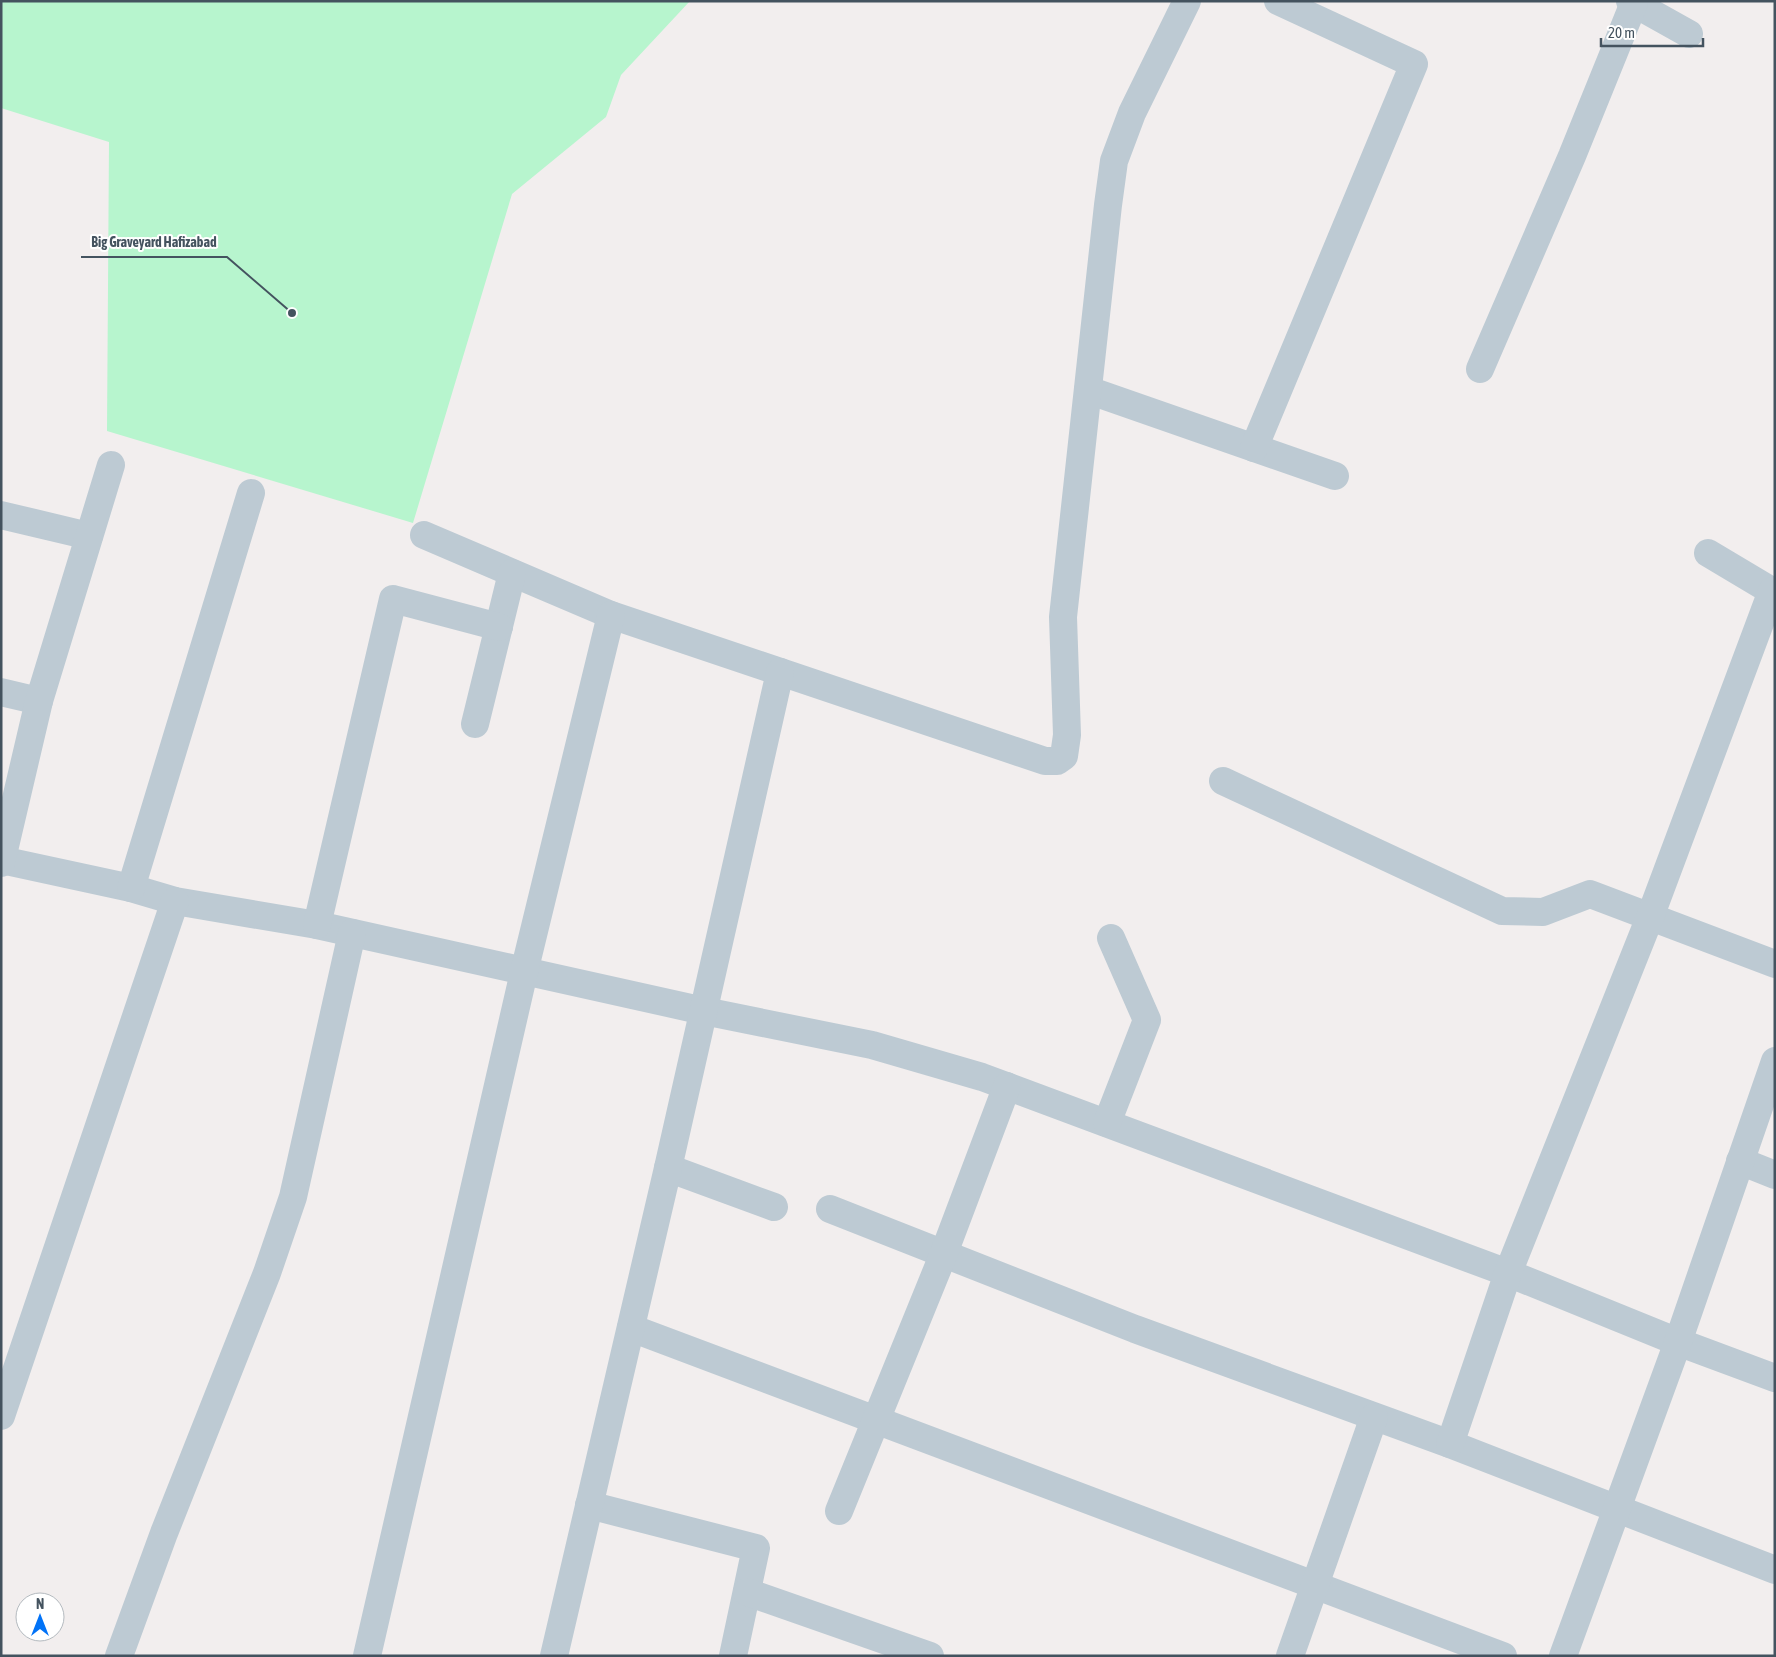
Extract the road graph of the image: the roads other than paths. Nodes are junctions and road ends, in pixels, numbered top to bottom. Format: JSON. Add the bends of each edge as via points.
{"nodes":[{"id":1,"x":1187,"y":1,"type":"edge"},
{"id":2,"x":1278,"y":1,"type":"edge"},
{"id":3,"x":1632,"y":2,"type":"edge"},
{"id":4,"x":1689,"y":34,"type":"dead end"},
{"id":5,"x":1480,"y":370,"type":"dead end"},
{"id":6,"x":1088,"y":390,"type":"junction"},
{"id":7,"x":1254,"y":448,"type":"junction"},
{"id":8,"x":111,"y":465,"type":"dead end"},
{"id":9,"x":1335,"y":476,"type":"dead end"},
{"id":10,"x":251,"y":494,"type":"dead end"},
{"id":11,"x":1,"y":515,"type":"edge"},
{"id":12,"x":424,"y":535,"type":"dead end"},
{"id":13,"x":89,"y":536,"type":"junction"},
{"id":14,"x":1708,"y":553,"type":"dead end"},
{"id":15,"x":512,"y":572,"type":"junction"},
{"id":16,"x":1773,"y":592,"type":"edge"},
{"id":17,"x":612,"y":615,"type":"junction"},
{"id":18,"x":499,"y":627,"type":"junction"},
{"id":19,"x":780,"y":672,"type":"junction"},
{"id":20,"x":1,"y":692,"type":"edge"},
{"id":21,"x":39,"y":701,"type":"junction"},
{"id":22,"x":475,"y":724,"type":"dead end"},
{"id":23,"x":1223,"y":781,"type":"dead end"},
{"id":24,"x":2,"y":861,"type":"edge"},
{"id":25,"x":131,"y":888,"type":"junction"},
{"id":26,"x":176,"y":901,"type":"junction"},
{"id":27,"x":1650,"y":917,"type":"junction"},
{"id":28,"x":317,"y":925,"type":"junction"},
{"id":29,"x":352,"y":933,"type":"junction"},
{"id":30,"x":1111,"y":938,"type":"dead end"},
{"id":31,"x":1775,"y":964,"type":"edge"},
{"id":32,"x":524,"y":972,"type":"junction"},
{"id":33,"x":704,"y":1011,"type":"junction"},
{"id":34,"x":1775,"y":1061,"type":"edge"},
{"id":35,"x":1007,"y":1086,"type":"junction"},
{"id":36,"x":1106,"y":1123,"type":"junction"},
{"id":37,"x":1740,"y":1161,"type":"junction"},
{"id":38,"x":668,"y":1168,"type":"junction"},
{"id":39,"x":1775,"y":1175,"type":"edge"},
{"id":40,"x":774,"y":1207,"type":"dead end"},
{"id":41,"x":830,"y":1208,"type":"dead end"},
{"id":42,"x":944,"y":1254,"type":"junction"},
{"id":43,"x":1508,"y":1273,"type":"junction"},
{"id":44,"x":631,"y":1328,"type":"junction"},
{"id":45,"x":1678,"y":1342,"type":"junction"},
{"id":46,"x":1775,"y":1378,"type":"edge"},
{"id":47,"x":1,"y":1416,"type":"edge"},
{"id":48,"x":1374,"y":1417,"type":"junction"},
{"id":49,"x":876,"y":1420,"type":"junction"},
{"id":50,"x":1450,"y":1444,"type":"junction"},
{"id":51,"x":589,"y":1506,"type":"junction"},
{"id":52,"x":1617,"y":1508,"type":"junction"},
{"id":53,"x":839,"y":1511,"type":"dead end"},
{"id":54,"x":1775,"y":1570,"type":"edge"},
{"id":55,"x":1316,"y":1585,"type":"junction"},
{"id":56,"x":747,"y":1592,"type":"junction"},
{"id":57,"x":922,"y":1654,"type":"edge"},
{"id":58,"x":119,"y":1656,"type":"edge"},
{"id":59,"x":367,"y":1656,"type":"edge"},
{"id":60,"x":554,"y":1656,"type":"edge"},
{"id":61,"x":733,"y":1656,"type":"edge"},
{"id":62,"x":1290,"y":1656,"type":"edge"},
{"id":63,"x":1504,"y":1656,"type":"edge"},
{"id":64,"x":1563,"y":1656,"type":"edge"}],
"edges":[{"from":1,"to":6,"type":"street","via":[[1132,114],[1114,161]]},
{"from":2,"to":7,"type":"street","via":[[1414,64]]},
{"from":3,"to":4,"type":"street"},
{"from":3,"to":5,"type":"street","via":[[1572,156]]},
{"from":6,"to":7,"type":"street"},
{"from":6,"to":19,"type":"street","via":[[1063,617],[1067,735],[1064,756],[1057,761],[1044,761]]},
{"from":7,"to":9,"type":"street"},
{"from":8,"to":13,"type":"street"},
{"from":10,"to":25,"type":"street"},
{"from":11,"to":13,"type":"street"},
{"from":12,"to":15,"type":"street"},
{"from":13,"to":21,"type":"street"},
{"from":14,"to":16,"type":"street"},
{"from":15,"to":17,"type":"street"},
{"from":15,"to":18,"type":"street"},
{"from":16,"to":27,"type":"street"},
{"from":17,"to":19,"type":"street"},
{"from":17,"to":32,"type":"street"},
{"from":18,"to":22,"type":"street"},
{"from":18,"to":28,"type":"street","via":[[392,599]]},
{"from":19,"to":33,"type":"street"},
{"from":20,"to":21,"type":"street"},
{"from":21,"to":24,"type":"street"},
{"from":23,"to":27,"type":"street","via":[[1502,911],[1544,912],[1590,894]]},
{"from":24,"to":25,"type":"street"},
{"from":25,"to":26,"type":"street"},
{"from":26,"to":28,"type":"street"},
{"from":26,"to":47,"type":"street"},
{"from":27,"to":31,"type":"street"},
{"from":27,"to":43,"type":"street"},
{"from":28,"to":29,"type":"street"},
{"from":29,"to":32,"type":"street"},
{"from":29,"to":58,"type":"street","via":[[293,1197],[267,1273]]},
{"from":30,"to":36,"type":"street","via":[[1147,1020]]},
{"from":32,"to":33,"type":"street"},
{"from":32,"to":59,"type":"street"},
{"from":33,"to":35,"type":"street","via":[[872,1045]]},
{"from":33,"to":38,"type":"street"},
{"from":34,"to":37,"type":"street"},
{"from":35,"to":36,"type":"street"},
{"from":35,"to":42,"type":"street"},
{"from":36,"to":43,"type":"street"},
{"from":37,"to":39,"type":"street"},
{"from":37,"to":45,"type":"street"},
{"from":38,"to":40,"type":"street"},
{"from":38,"to":44,"type":"street"},
{"from":41,"to":42,"type":"street"},
{"from":42,"to":48,"type":"street"},
{"from":42,"to":49,"type":"street"},
{"from":43,"to":45,"type":"street"},
{"from":43,"to":50,"type":"street"},
{"from":44,"to":49,"type":"street"},
{"from":44,"to":51,"type":"street"},
{"from":45,"to":46,"type":"street"},
{"from":45,"to":52,"type":"street"},
{"from":48,"to":50,"type":"street"},
{"from":48,"to":55,"type":"street"},
{"from":49,"to":53,"type":"street"},
{"from":49,"to":55,"type":"street"},
{"from":50,"to":52,"type":"street"},
{"from":51,"to":56,"type":"street","via":[[756,1548]]},
{"from":51,"to":60,"type":"street"},
{"from":52,"to":54,"type":"street"},
{"from":52,"to":64,"type":"street"},
{"from":55,"to":62,"type":"street"},
{"from":55,"to":63,"type":"street"},
{"from":56,"to":57,"type":"street"},
{"from":56,"to":61,"type":"street"}]}
